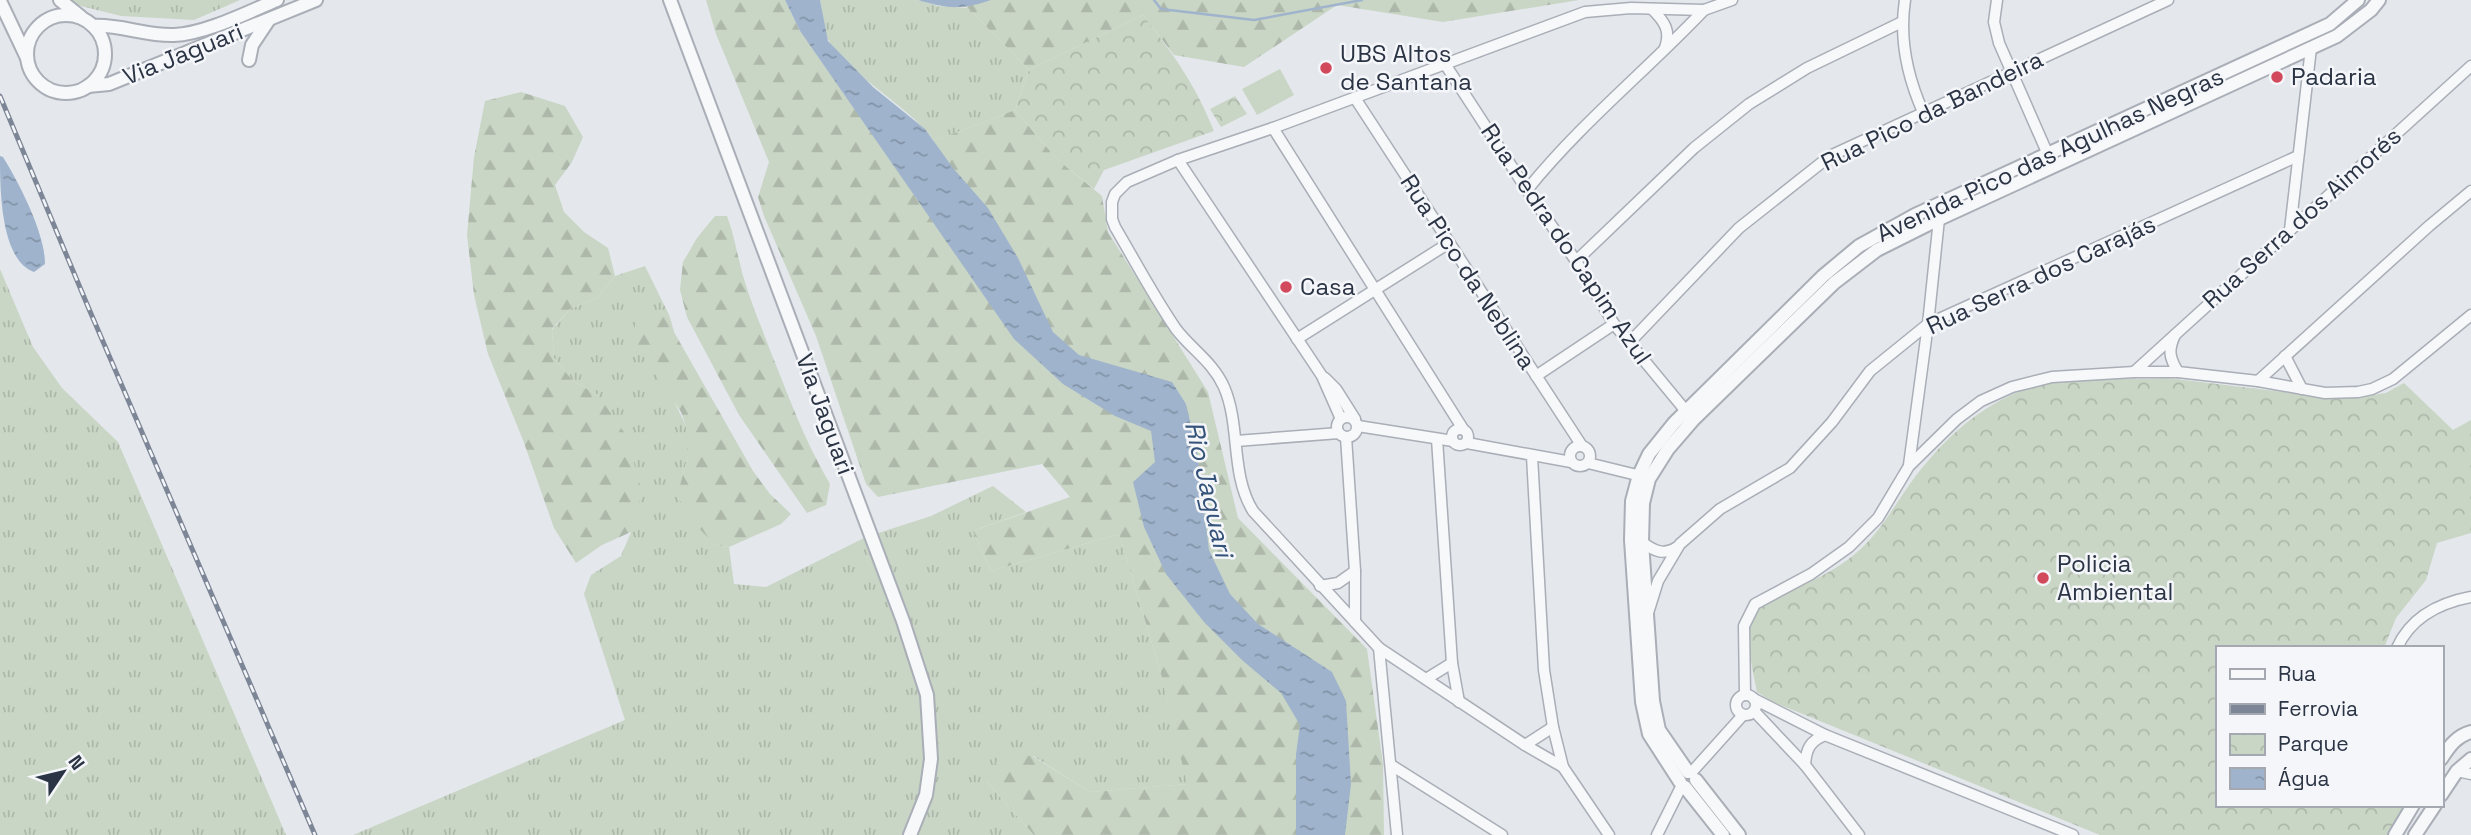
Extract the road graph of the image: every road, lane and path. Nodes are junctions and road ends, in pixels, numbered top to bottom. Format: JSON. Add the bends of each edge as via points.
{"nodes":[{"id":1,"x":60,"y":0,"type":"edge"},
{"id":2,"x":277,"y":0,"type":"edge"},
{"id":3,"x":316,"y":0,"type":"edge"},
{"id":4,"x":670,"y":0,"type":"edge"},
{"id":5,"x":1732,"y":0,"type":"edge"},
{"id":6,"x":1905,"y":0,"type":"edge"},
{"id":7,"x":1997,"y":0,"type":"edge"},
{"id":8,"x":2168,"y":0,"type":"edge"},
{"id":9,"x":2358,"y":0,"type":"edge"},
{"id":10,"x":2379,"y":0,"type":"edge"},
{"id":11,"x":0,"y":1,"type":"edge"},
{"id":12,"x":1652,"y":9,"type":"junction"},
{"id":13,"x":1704,"y":10,"type":"junction"},
{"id":14,"x":268,"y":21,"type":"junction"},
{"id":15,"x":1902,"y":22,"type":"junction"},
{"id":16,"x":88,"y":23,"type":"junction"},
{"id":17,"x":2311,"y":48,"type":"junction"},
{"id":18,"x":1664,"y":52,"type":"junction"},
{"id":19,"x":28,"y":60,"type":"junction"},
{"id":20,"x":249,"y":60,"type":"dead end"},
{"id":21,"x":1445,"y":64,"type":"junction"},
{"id":22,"x":2471,"y":66,"type":"edge"},
{"id":23,"x":2012,"y":71,"type":"junction"},
{"id":24,"x":88,"y":86,"type":"junction"},
{"id":25,"x":1355,"y":98,"type":"junction"},
{"id":26,"x":1923,"y":111,"type":"junction"},
{"id":27,"x":1273,"y":128,"type":"junction"},
{"id":28,"x":2298,"y":156,"type":"junction"},
{"id":29,"x":1178,"y":160,"type":"junction"},
{"id":30,"x":2050,"y":160,"type":"junction"},
{"id":31,"x":1527,"y":190,"type":"junction"},
{"id":32,"x":2471,"y":191,"type":"edge"},
{"id":33,"x":1939,"y":219,"type":"junction"},
{"id":34,"x":2290,"y":229,"type":"junction"},
{"id":35,"x":1449,"y":243,"type":"junction"},
{"id":36,"x":1576,"y":261,"type":"junction"},
{"id":37,"x":1376,"y":291,"type":"junction"},
{"id":38,"x":2471,"y":315,"type":"edge"},
{"id":39,"x":1614,"y":324,"type":"junction"},
{"id":40,"x":1928,"y":324,"type":"junction"},
{"id":41,"x":2176,"y":331,"type":"junction"},
{"id":42,"x":1297,"y":339,"type":"junction"},
{"id":43,"x":1629,"y":343,"type":"junction"},
{"id":44,"x":2285,"y":356,"type":"junction"},
{"id":45,"x":2134,"y":372,"type":"junction"},
{"id":46,"x":2178,"y":372,"type":"junction"},
{"id":47,"x":1322,"y":376,"type":"junction"},
{"id":48,"x":1536,"y":376,"type":"junction"},
{"id":49,"x":2258,"y":381,"type":"junction"},
{"id":50,"x":2302,"y":389,"type":"junction"},
{"id":51,"x":1689,"y":416,"type":"junction"},
{"id":52,"x":1340,"y":419,"type":"junction"},
{"id":53,"x":1357,"y":423,"type":"junction"},
{"id":54,"x":1463,"y":429,"type":"junction"},
{"id":55,"x":1343,"y":435,"type":"junction"},
{"id":56,"x":1437,"y":439,"type":"junction"},
{"id":57,"x":1236,"y":441,"type":"junction"},
{"id":58,"x":1453,"y":441,"type":"junction"},
{"id":59,"x":1466,"y":443,"type":"junction"},
{"id":60,"x":1587,"y":454,"type":"junction"},
{"id":61,"x":1532,"y":456,"type":"junction"},
{"id":62,"x":1571,"y":462,"type":"junction"},
{"id":63,"x":1909,"y":466,"type":"junction"},
{"id":64,"x":1644,"y":477,"type":"junction"},
{"id":65,"x":1642,"y":542,"type":"junction"},
{"id":66,"x":1680,"y":544,"type":"junction"},
{"id":67,"x":1355,"y":571,"type":"junction"},
{"id":68,"x":1320,"y":586,"type":"junction"},
{"id":69,"x":2471,"y":597,"type":"edge"},
{"id":70,"x":1648,"y":614,"type":"junction"},
{"id":71,"x":1356,"y":622,"type":"junction"},
{"id":72,"x":2398,"y":646,"type":"edge"},
{"id":73,"x":1379,"y":648,"type":"junction"},
{"id":74,"x":1451,"y":663,"type":"junction"},
{"id":75,"x":1426,"y":680,"type":"junction"},
{"id":76,"x":1459,"y":702,"type":"junction"},
{"id":77,"x":1752,"y":703,"type":"junction"},
{"id":78,"x":1735,"y":705,"type":"junction"},
{"id":79,"x":1743,"y":715,"type":"junction"},
{"id":80,"x":1553,"y":727,"type":"junction"},
{"id":81,"x":1727,"y":731,"type":"junction"},
{"id":82,"x":2471,"y":732,"type":"edge"},
{"id":83,"x":1825,"y":735,"type":"junction"},
{"id":84,"x":1525,"y":745,"type":"junction"},
{"id":85,"x":2443,"y":756,"type":"edge"},
{"id":86,"x":2471,"y":759,"type":"edge"},
{"id":87,"x":2443,"y":761,"type":"edge"},
{"id":88,"x":1391,"y":765,"type":"junction"},
{"id":89,"x":1805,"y":765,"type":"junction"},
{"id":90,"x":1563,"y":767,"type":"junction"},
{"id":91,"x":2457,"y":771,"type":"junction"},
{"id":92,"x":2471,"y":774,"type":"edge"},
{"id":93,"x":1687,"y":780,"type":"junction"},
{"id":94,"x":2443,"y":792,"type":"edge"},
{"id":95,"x":2412,"y":807,"type":"edge"},
{"id":96,"x":2434,"y":807,"type":"edge"},
{"id":97,"x":910,"y":835,"type":"edge"},
{"id":98,"x":1397,"y":835,"type":"edge"},
{"id":99,"x":1502,"y":835,"type":"edge"},
{"id":100,"x":1609,"y":835,"type":"edge"},
{"id":101,"x":1657,"y":835,"type":"edge"},
{"id":102,"x":1723,"y":835,"type":"edge"},
{"id":103,"x":1739,"y":835,"type":"edge"},
{"id":104,"x":1859,"y":835,"type":"edge"},
{"id":105,"x":2073,"y":835,"type":"edge"},
{"id":106,"x":2395,"y":835,"type":"edge"},
{"id":107,"x":2415,"y":835,"type":"edge"}],
"edges":[{"from":1,"to":16,"type":"street"},
{"from":2,"to":16,"type":"street","name":"Via Jaguari","via":[[176,35]]},
{"from":3,"to":14,"type":"street","name":"Via Jaguari"},
{"from":4,"to":97,"type":"street","name":"Via Jaguari","via":[[927,695],[931,759],[926,795]]},
{"from":5,"to":13,"type":"street"},
{"from":6,"to":15,"type":"street"},
{"from":7,"to":23,"type":"street","via":[[1994,22]]},
{"from":8,"to":23,"type":"street","name":"Rua Pico da Bandeira"},
{"from":9,"to":30,"type":"street","name":"Avenida Pico das Agulhas Negras","via":[[2330,24]]},
{"from":10,"to":17,"type":"street","name":"Avenida Pico das Agulhas Negras","via":[[2337,36]]},
{"from":11,"to":19,"type":"street","name":"Via Jaguari"},
{"from":12,"to":13,"type":"street"},
{"from":12,"to":18,"type":"street","via":[[1667,30]]},
{"from":12,"to":21,"type":"street","via":[[1585,12]]},
{"from":13,"to":18,"type":"street"},
{"from":14,"to":20,"type":"street"},
{"from":14,"to":24,"type":"street","name":"Via Jaguari","via":[[109,83]]},
{"from":15,"to":26,"type":"street","via":[[1902,42]]},
{"from":15,"to":36,"type":"street","via":[[1807,68],[1749,104],[1694,148]]},
{"from":16,"to":19,"type":"street","name":"Via Jaguari","via":[[68,15],[45,22],[30,41]]},
{"from":16,"to":24,"type":"street","name":"Via Jaguari","via":[[103,44],[105,60]]},
{"from":17,"to":28,"type":"street"},
{"from":17,"to":30,"type":"street","name":"Avenida Pico das Agulhas Negras"},
{"from":18,"to":31,"type":"street","via":[[1600,110]]},
{"from":19,"to":24,"type":"street","name":"Via Jaguari","via":[[37,79],[49,89],[65,93]]},
{"from":21,"to":25,"type":"street"},
{"from":21,"to":31,"type":"street","name":"Rua Pedra do Capim Azul"},
{"from":22,"to":34,"type":"street","name":"Rua Serra dos Aimorés"},
{"from":23,"to":26,"type":"street","name":"Rua Pico da Bandeira"},
{"from":23,"to":30,"type":"street"},
{"from":25,"to":27,"type":"street"},
{"from":25,"to":35,"type":"street","name":"Rua Pico da Neblina"},
{"from":26,"to":43,"type":"street","name":"Rua Pico da Bandeira","via":[[1829,156],[1739,228]]},
{"from":27,"to":29,"type":"street"},
{"from":27,"to":37,"type":"street"},
{"from":28,"to":34,"type":"street"},
{"from":28,"to":40,"type":"street","name":"Rua Serra dos Carajás"},
{"from":29,"to":42,"type":"street"},
{"from":29,"to":57,"type":"street","via":[[1121,187],[1112,202],[1112,219],[1172,322],[1222,383]]},
{"from":30,"to":33,"type":"street","name":"Avenida Pico das Agulhas Negras"},
{"from":30,"to":51,"type":"street","name":"Avenida Pico das Agulhas Negras","via":[[1915,215],[1859,246],[1823,276]]},
{"from":31,"to":36,"type":"street","name":"Rua Pedra do Capim Azul"},
{"from":32,"to":44,"type":"street"},
{"from":33,"to":40,"type":"street"},
{"from":33,"to":51,"type":"street","name":"Avenida Pico das Agulhas Negras","via":[[1877,250],[1844,273]]},
{"from":34,"to":41,"type":"street","name":"Rua Serra dos Aimorés"},
{"from":35,"to":37,"type":"street"},
{"from":35,"to":48,"type":"street","name":"Rua Pico da Neblina"},
{"from":36,"to":39,"type":"street","name":"Rua Pedra do Capim Azul"},
{"from":37,"to":42,"type":"street"},
{"from":37,"to":54,"type":"street"},
{"from":38,"to":50,"type":"street","via":[[2382,385],[2337,394]]},
{"from":39,"to":43,"type":"street","name":"Rua Pedra do Capim Azul"},
{"from":39,"to":48,"type":"street"},
{"from":40,"to":63,"type":"street"},
{"from":40,"to":66,"type":"street","name":"Rua Serra dos Carajás","via":[[1870,372],[1790,468],[1720,509]]},
{"from":41,"to":45,"type":"street","name":"Rua Serra dos Aimorés"},
{"from":41,"to":46,"type":"street","via":[[2169,350]]},
{"from":42,"to":47,"type":"street"},
{"from":43,"to":51,"type":"street","name":"Rua Pedra do Capim Azul"},
{"from":44,"to":49,"type":"street"},
{"from":44,"to":50,"type":"street"},
{"from":45,"to":46,"type":"street"},
{"from":45,"to":63,"type":"street","via":[[2052,377],[2012,387],[1956,419]]},
{"from":46,"to":49,"type":"street"},
{"from":47,"to":52,"type":"street"},
{"from":47,"to":53,"type":"street"},
{"from":48,"to":60,"type":"street","name":"Rua Pico da Neblina"},
{"from":49,"to":50,"type":"street"},
{"from":51,"to":64,"type":"street","name":"Avenida Pico das Agulhas Negras","via":[[1659,441]]},
{"from":52,"to":53,"type":"street","via":[[1346,416]]},
{"from":52,"to":55,"type":"street","via":[[1337,428]]},
{"from":53,"to":55,"type":"street","via":[[1354,434]]},
{"from":53,"to":56,"type":"street"},
{"from":54,"to":58,"type":"street","via":[[1455,431]]},
{"from":54,"to":59,"type":"street","via":[[1468,435]]},
{"from":55,"to":57,"type":"street"},
{"from":55,"to":67,"type":"street"},
{"from":56,"to":58,"type":"street"},
{"from":56,"to":74,"type":"street"},
{"from":57,"to":68,"type":"street","via":[[1245,499]]},
{"from":58,"to":59,"type":"street"},
{"from":59,"to":61,"type":"street"},
{"from":60,"to":62,"type":"street","via":[[1579,467]]},
{"from":60,"to":62,"type":"street","via":[[1572,449]]},
{"from":60,"to":64,"type":"street"},
{"from":61,"to":62,"type":"street"},
{"from":61,"to":80,"type":"street","via":[[1544,670]]},
{"from":63,"to":77,"type":"street","via":[[1878,518],[1849,547],[1755,604],[1744,626]]},
{"from":64,"to":65,"type":"street","name":"Avenida Pico das Agulhas Negras"},
{"from":64,"to":93,"type":"street","name":"Avenida Pico das Agulhas Negras","via":[[1632,501],[1631,540],[1642,702],[1649,734]]},
{"from":65,"to":66,"type":"street","via":[[1669,553]]},
{"from":65,"to":70,"type":"street","name":"Avenida Pico das Agulhas Negras"},
{"from":66,"to":70,"type":"street","name":"Rua Serra dos Carajás","via":[[1658,581]]},
{"from":67,"to":68,"type":"street","via":[[1338,583]]},
{"from":67,"to":71,"type":"street"},
{"from":68,"to":71,"type":"street"},
{"from":69,"to":72,"type":"street","via":[[2447,602],[2424,615],[2404,633]]},
{"from":70,"to":93,"type":"street","name":"Avenida Pico das Agulhas Negras","via":[[1659,730]]},
{"from":71,"to":73,"type":"street"},
{"from":73,"to":75,"type":"street"},
{"from":73,"to":88,"type":"street"},
{"from":74,"to":75,"type":"street"},
{"from":74,"to":76,"type":"street"},
{"from":75,"to":76,"type":"street"},
{"from":76,"to":84,"type":"street"},
{"from":77,"to":78,"type":"street","via":[[1737,699]]},
{"from":77,"to":79,"type":"street","via":[[1749,715]]},
{"from":77,"to":83,"type":"street"},
{"from":77,"to":89,"type":"street"},
{"from":78,"to":79,"type":"street"},
{"from":78,"to":81,"type":"street"},
{"from":79,"to":81,"type":"street"},
{"from":80,"to":84,"type":"street"},
{"from":80,"to":90,"type":"street"},
{"from":81,"to":93,"type":"street"},
{"from":82,"to":85,"type":"street"},
{"from":83,"to":89,"type":"street","via":[[1808,747]]},
{"from":83,"to":105,"type":"street"},
{"from":84,"to":90,"type":"street"},
{"from":86,"to":91,"type":"street"},
{"from":87,"to":91,"type":"street"},
{"from":88,"to":98,"type":"street"},
{"from":88,"to":99,"type":"street"},
{"from":89,"to":104,"type":"street"},
{"from":90,"to":100,"type":"street"},
{"from":91,"to":92,"type":"street"},
{"from":91,"to":94,"type":"street"},
{"from":93,"to":101,"type":"street"},
{"from":93,"to":102,"type":"street","name":"Avenida Pico das Agulhas Negras"},
{"from":93,"to":103,"type":"street","name":"Avenida Pico das Agulhas Negras"},
{"from":95,"to":106,"type":"street"},
{"from":96,"to":107,"type":"street"}]}
